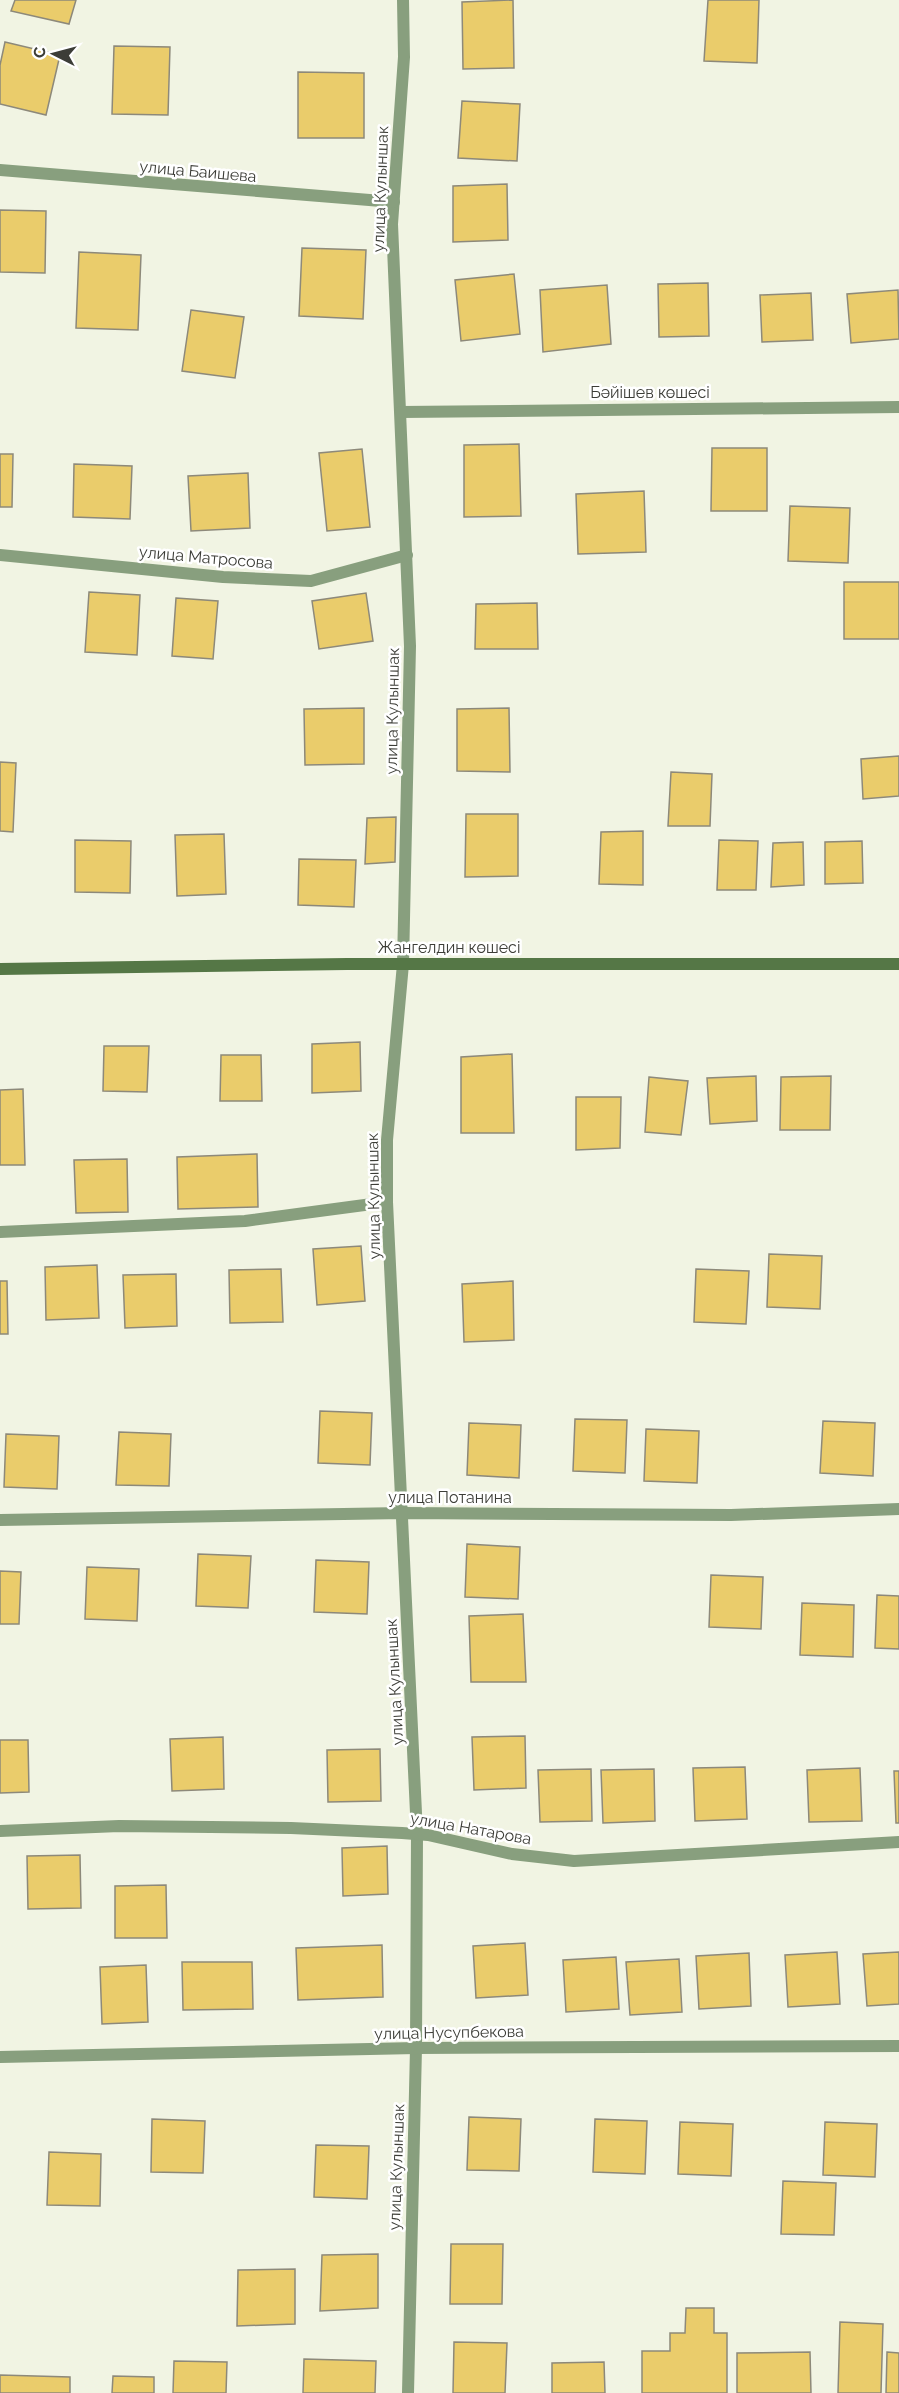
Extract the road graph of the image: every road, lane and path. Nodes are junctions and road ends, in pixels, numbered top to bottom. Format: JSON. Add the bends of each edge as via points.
{"nodes":[{"id":1,"x":403,"y":0,"type":"edge"},
{"id":2,"x":0,"y":170,"type":"edge"},
{"id":3,"x":393,"y":202,"type":"junction"},
{"id":4,"x":899,"y":407,"type":"edge"},
{"id":5,"x":401,"y":412,"type":"junction"},
{"id":6,"x":0,"y":555,"type":"edge"},
{"id":7,"x":407,"y":555,"type":"junction"},
{"id":8,"x":403,"y":964,"type":"junction"},
{"id":9,"x":899,"y":964,"type":"edge"},
{"id":10,"x":0,"y":969,"type":"edge"},
{"id":11,"x":387,"y":1202,"type":"junction"},
{"id":12,"x":0,"y":1232,"type":"edge"},
{"id":13,"x":899,"y":1509,"type":"edge"},
{"id":14,"x":403,"y":1513,"type":"junction"},
{"id":15,"x":0,"y":1520,"type":"edge"},
{"id":16,"x":0,"y":1831,"type":"edge"},
{"id":17,"x":417,"y":1834,"type":"junction"},
{"id":18,"x":899,"y":1842,"type":"edge"},
{"id":19,"x":899,"y":2046,"type":"edge"},
{"id":20,"x":416,"y":2048,"type":"junction"},
{"id":21,"x":0,"y":2057,"type":"edge"},
{"id":22,"x":408,"y":2393,"type":"edge"}],
"edges":[{"from":1,"to":3,"type":"street","name":"улица Кулыншак","via":[[404,57]]},
{"from":2,"to":3,"type":"street","name":"улица Баишева"},
{"from":3,"to":5,"type":"street","name":"улица Кулыншак"},
{"from":4,"to":5,"type":"street","name":"Бәйішев көшесі"},
{"from":5,"to":7,"type":"street","name":"улица Кулыншак"},
{"from":6,"to":7,"type":"street","name":"улица Матросова","via":[[223,577],[311,581]]},
{"from":7,"to":8,"type":"street","name":"улица Кулыншак","via":[[410,646]]},
{"from":8,"to":9,"type":"main road","name":"Жангелдин көшесі"},
{"from":8,"to":10,"type":"main road","name":"Жангелдин көшесі"},
{"from":8,"to":11,"type":"street","name":"улица Кулыншак","via":[[387,1140]]},
{"from":11,"to":12,"type":"street","via":[[245,1221]]},
{"from":11,"to":14,"type":"street","name":"улица Кулыншак"},
{"from":13,"to":14,"type":"street","name":"улица Потанина","via":[[731,1515]]},
{"from":14,"to":15,"type":"street","name":"улица Потанина"},
{"from":14,"to":17,"type":"street","name":"улица Кулыншак"},
{"from":16,"to":17,"type":"street","name":"улица Натарова","via":[[118,1826]]},
{"from":17,"to":18,"type":"street","name":"улица Натарова","via":[[512,1854],[574,1861]]},
{"from":17,"to":20,"type":"street","name":"улица Кулыншак"},
{"from":19,"to":20,"type":"street","name":"улица Нусупбекова"},
{"from":20,"to":21,"type":"street","name":"улица Нусупбекова"},
{"from":20,"to":22,"type":"street","name":"улица Кулыншак"}]}
